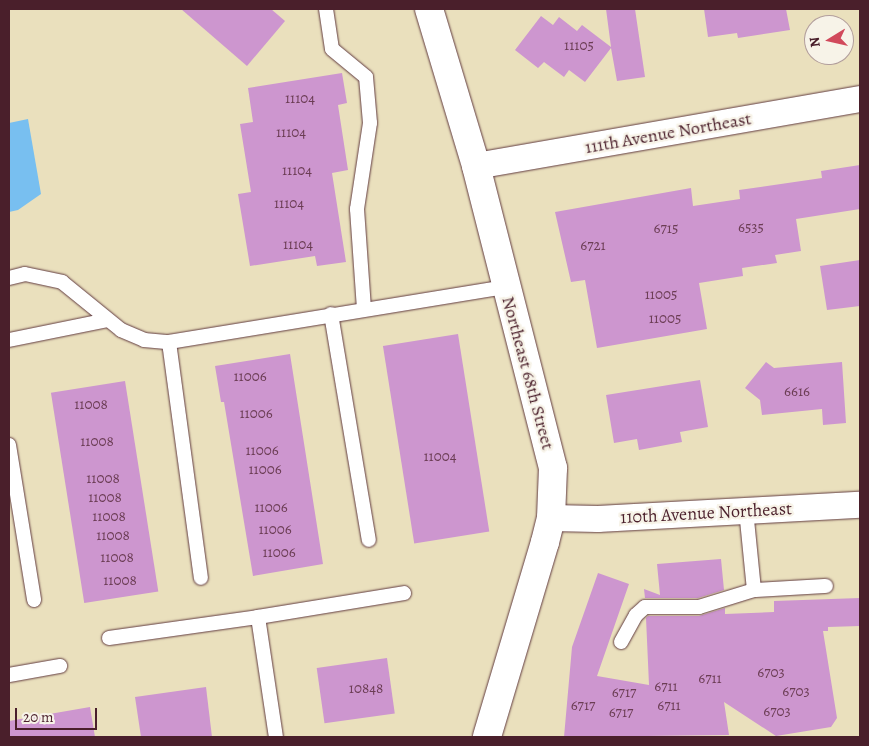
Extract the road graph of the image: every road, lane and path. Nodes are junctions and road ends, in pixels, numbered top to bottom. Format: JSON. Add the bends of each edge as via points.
{"nodes":[{"id":1,"x":326,"y":9,"type":"edge"},
{"id":2,"x":428,"y":9,"type":"edge"},
{"id":3,"x":860,"y":99,"type":"edge"},
{"id":4,"x":476,"y":166,"type":"junction"},
{"id":5,"x":9,"y":278,"type":"edge"},
{"id":6,"x":506,"y":287,"type":"junction"},
{"id":7,"x":364,"y":308,"type":"junction"},
{"id":8,"x":331,"y":314,"type":"junction"},
{"id":9,"x":106,"y":320,"type":"junction"},
{"id":10,"x":9,"y":340,"type":"edge"},
{"id":11,"x":169,"y":342,"type":"junction"},
{"id":12,"x":9,"y":445,"type":"edge"},
{"id":13,"x":860,"y":505,"type":"edge"},
{"id":14,"x":746,"y":510,"type":"junction"},
{"id":15,"x":551,"y":518,"type":"junction"},
{"id":16,"x":369,"y":540,"type":"dead end"},
{"id":17,"x":201,"y":578,"type":"dead end"},
{"id":18,"x":826,"y":586,"type":"dead end"},
{"id":19,"x":754,"y":590,"type":"junction"},
{"id":20,"x":404,"y":593,"type":"dead end"},
{"id":21,"x":34,"y":600,"type":"dead end"},
{"id":22,"x":258,"y":617,"type":"junction"},
{"id":23,"x":109,"y":638,"type":"dead end"},
{"id":24,"x":621,"y":642,"type":"dead end"},
{"id":25,"x":60,"y":666,"type":"dead end"},
{"id":26,"x":9,"y":675,"type":"edge"},
{"id":27,"x":276,"y":737,"type":"edge"},
{"id":28,"x":486,"y":737,"type":"edge"}],
"edges":[{"from":1,"to":7,"type":"lane","via":[[332,49],[366,78],[370,123],[357,209]]},
{"from":2,"to":4,"type":"main road","name":"Northeast 68th Street"},
{"from":3,"to":4,"type":"street","name":"111th Avenue Northeast"},
{"from":4,"to":6,"type":"main road","name":"Northeast 68th Street"},
{"from":5,"to":9,"type":"lane","via":[[25,274],[62,282]]},
{"from":6,"to":7,"type":"lane"},
{"from":6,"to":15,"type":"main road","name":"Northeast 68th Street","via":[[553,468]]},
{"from":7,"to":8,"type":"lane"},
{"from":8,"to":11,"type":"lane"},
{"from":8,"to":16,"type":"lane"},
{"from":9,"to":10,"type":"lane"},
{"from":9,"to":11,"type":"lane","via":[[144,340]]},
{"from":11,"to":17,"type":"lane"},
{"from":12,"to":21,"type":"lane"},
{"from":13,"to":14,"type":"street","name":"110th Avenue Northeast"},
{"from":14,"to":15,"type":"street","name":"110th Avenue Northeast","via":[[598,519]]},
{"from":14,"to":19,"type":"lane"},
{"from":15,"to":28,"type":"main road","name":"Northeast 68th Street"},
{"from":18,"to":19,"type":"lane"},
{"from":19,"to":24,"type":"lane","via":[[699,607],[645,607]]},
{"from":20,"to":22,"type":"lane"},
{"from":22,"to":23,"type":"lane"},
{"from":22,"to":27,"type":"lane"},
{"from":25,"to":26,"type":"lane"}]}
